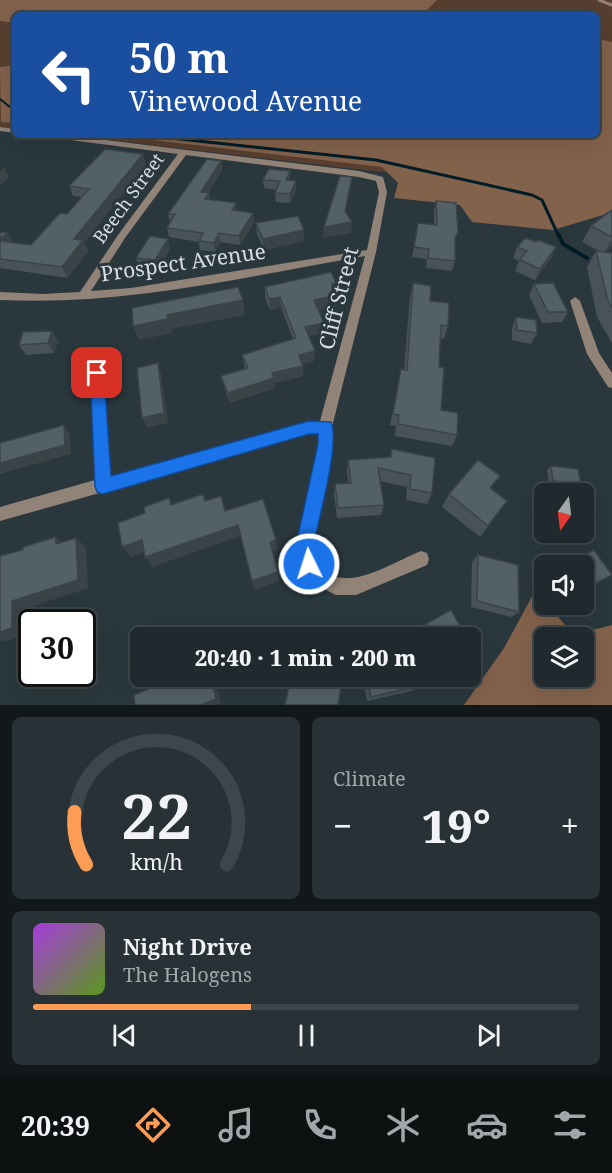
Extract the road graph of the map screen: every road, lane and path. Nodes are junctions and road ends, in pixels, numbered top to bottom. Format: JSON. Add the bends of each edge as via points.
{"nodes":[{"id":1,"x":599,"y":0,"type":"edge"},
{"id":2,"x":612,"y":5,"type":"edge"},
{"id":3,"x":70,"y":138,"type":"edge"},
{"id":4,"x":183,"y":153,"type":"junction"},
{"id":5,"x":371,"y":252,"type":"junction"},
{"id":6,"x":84,"y":295,"type":"junction"},
{"id":7,"x":0,"y":296,"type":"edge"},
{"id":8,"x":575,"y":301,"type":"dead end"},
{"id":9,"x":97,"y":373,"type":"dead end"},
{"id":10,"x":612,"y":383,"type":"edge"},
{"id":11,"x":325,"y":427,"type":"junction"},
{"id":12,"x":103,"y":486,"type":"junction"},
{"id":13,"x":0,"y":514,"type":"edge"},
{"id":14,"x":421,"y":559,"type":"dead end"}],
"edges":[{"from":1,"to":2,"type":"lane"},
{"from":3,"to":4,"type":"street"},
{"from":4,"to":5,"type":"street","name":"Cliff Street","via":[[380,179],[383,192]]},
{"from":4,"to":6,"type":"street","name":"Beech Street"},
{"from":5,"to":6,"type":"street","name":"Prospect Avenue","via":[[165,288]]},
{"from":5,"to":11,"type":"street","name":"Cliff Street"},
{"from":6,"to":7,"type":"street","name":"Prospect Avenue"},
{"from":8,"to":10,"type":"street","via":[[593,354]]},
{"from":9,"to":12,"type":"street"},
{"from":11,"to":12,"type":"street","via":[[309,428]]},
{"from":11,"to":14,"type":"street","name":"Cliff Street","via":[[326,444],[305,545],[309,564],[320,578],[336,587],[356,587]]},
{"from":12,"to":13,"type":"street"}]}
